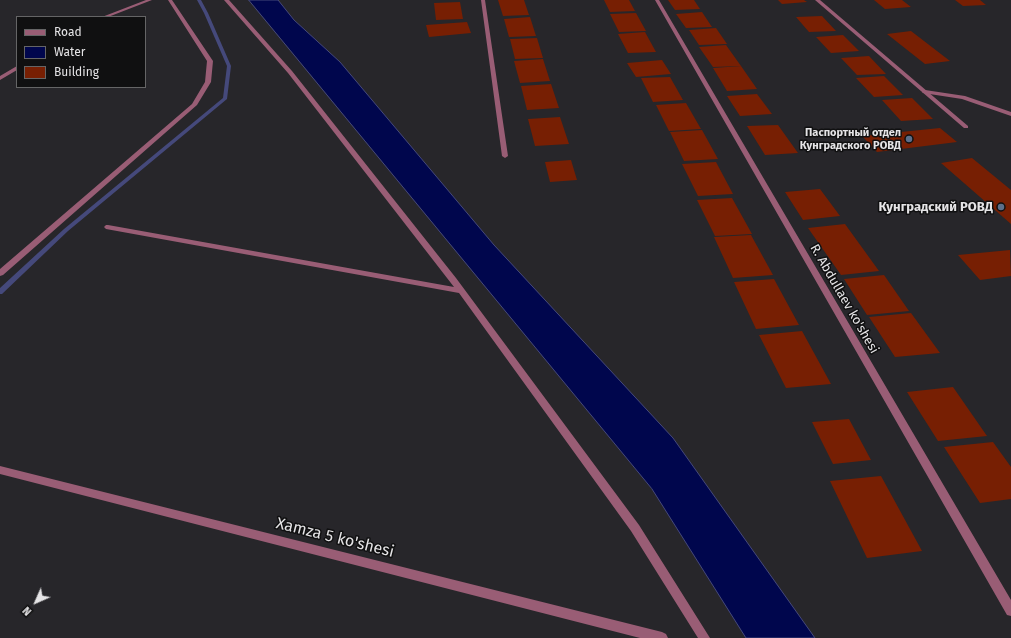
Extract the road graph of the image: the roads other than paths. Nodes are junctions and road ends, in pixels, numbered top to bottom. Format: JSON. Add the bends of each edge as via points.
{"nodes":[{"id":1,"x":150,"y":0,"type":"edge"},
{"id":2,"x":170,"y":0,"type":"edge"},
{"id":3,"x":226,"y":0,"type":"edge"},
{"id":4,"x":483,"y":0,"type":"edge"},
{"id":5,"x":657,"y":0,"type":"edge"},
{"id":6,"x":816,"y":0,"type":"edge"},
{"id":7,"x":107,"y":16,"type":"edge"},
{"id":8,"x":16,"y":69,"type":"edge"},
{"id":9,"x":0,"y":78,"type":"edge"},
{"id":10,"x":925,"y":92,"type":"junction"},
{"id":11,"x":1011,"y":114,"type":"edge"},
{"id":12,"x":966,"y":127,"type":"dead end"},
{"id":13,"x":505,"y":156,"type":"dead end"},
{"id":14,"x":108,"y":227,"type":"dead end"},
{"id":15,"x":2,"y":269,"type":"edge"},
{"id":16,"x":462,"y":291,"type":"junction"},
{"id":17,"x":0,"y":470,"type":"edge"},
{"id":18,"x":1011,"y":611,"type":"edge"},
{"id":19,"x":662,"y":638,"type":"edge"},
{"id":20,"x":704,"y":638,"type":"edge"}],
"edges":[{"from":1,"to":7,"type":"street"},
{"from":2,"to":15,"type":"street","via":[[210,61],[208,82],[194,104]]},
{"from":3,"to":16,"type":"street","via":[[290,72]]},
{"from":4,"to":13,"type":"street"},
{"from":5,"to":18,"type":"street","name":"R. Abdullaev ko'shesi"},
{"from":6,"to":10,"type":"street"},
{"from":8,"to":9,"type":"street"},
{"from":10,"to":11,"type":"street","via":[[963,97]]},
{"from":10,"to":12,"type":"street"},
{"from":14,"to":16,"type":"street"},
{"from":16,"to":20,"type":"street","via":[[635,528]]},
{"from":17,"to":19,"type":"street","name":"Xamza 5 ko'shesi"}]}
